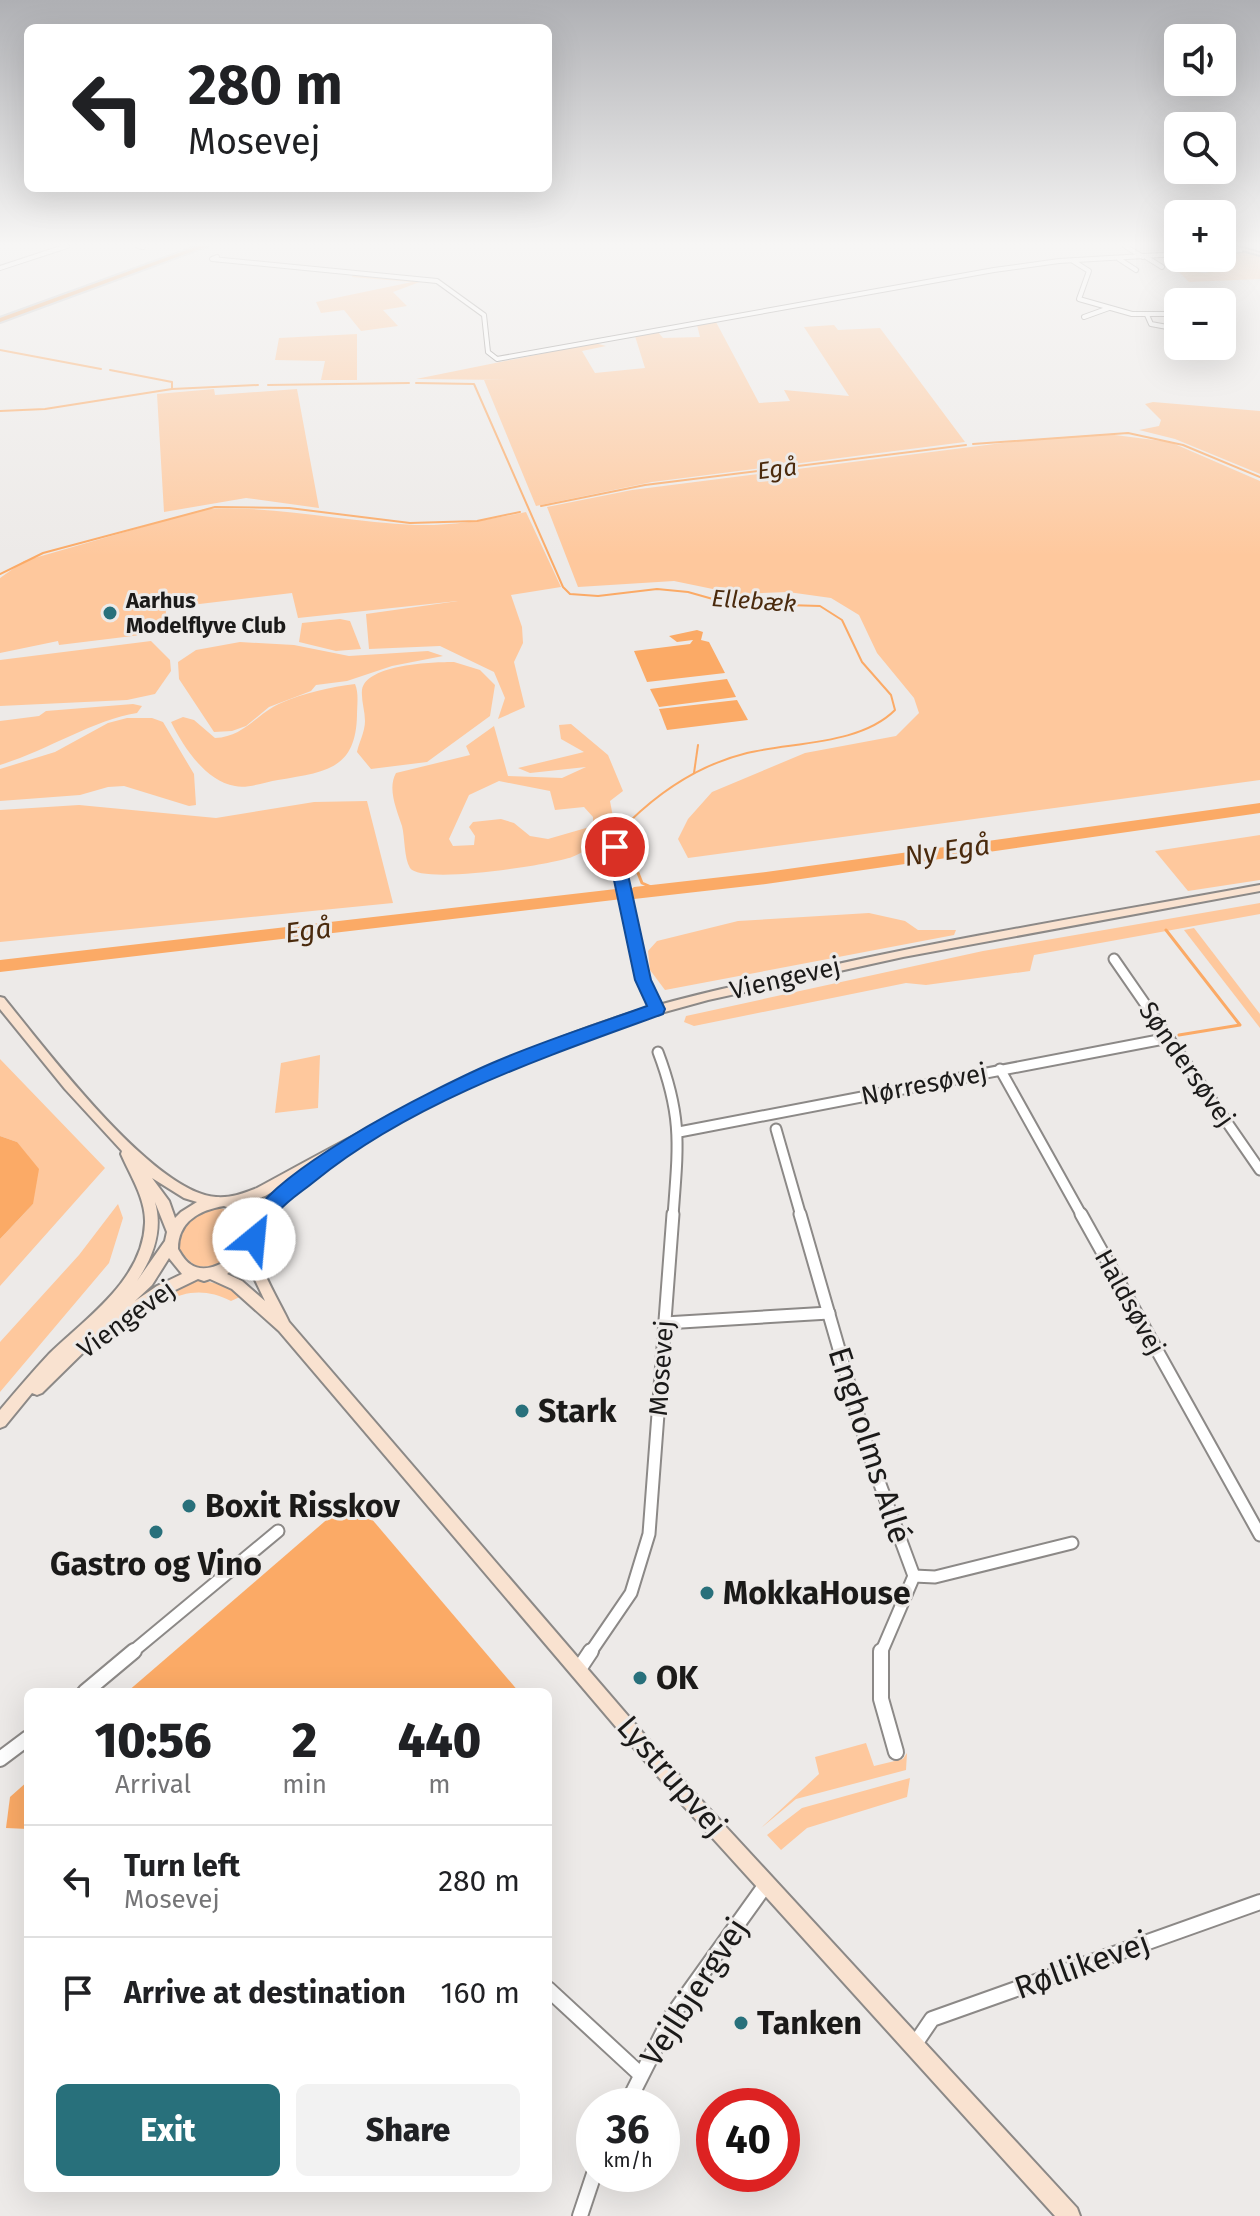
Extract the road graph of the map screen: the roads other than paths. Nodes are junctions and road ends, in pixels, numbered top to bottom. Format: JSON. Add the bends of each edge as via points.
{"nodes":[{"id":1,"x":488,"y":349,"type":"edge"},
{"id":2,"x":551,"y":349,"type":"edge"},
{"id":3,"x":615,"y":847,"type":"dead end"},
{"id":4,"x":1260,"y":888,"type":"edge"},
{"id":5,"x":1114,"y":959,"type":"dead end"},
{"id":6,"x":0,"y":1001,"type":"edge"},
{"id":7,"x":657,"y":1009,"type":"junction"},
{"id":8,"x":1169,"y":1038,"type":"junction"},
{"id":9,"x":658,"y":1052,"type":"dead end"},
{"id":10,"x":1000,"y":1069,"type":"junction"},
{"id":11,"x":776,"y":1129,"type":"dead end"},
{"id":12,"x":679,"y":1132,"type":"junction"},
{"id":13,"x":124,"y":1148,"type":"junction"},
{"id":14,"x":337,"y":1152,"type":"junction"},
{"id":15,"x":1260,"y":1170,"type":"edge"},
{"id":16,"x":215,"y":1202,"type":"junction"},
{"id":17,"x":232,"y":1203,"type":"junction"},
{"id":18,"x":255,"y":1229,"type":"junction"},
{"id":19,"x":171,"y":1239,"type":"junction"},
{"id":20,"x":251,"y":1245,"type":"junction"},
{"id":21,"x":205,"y":1273,"type":"junction"},
{"id":22,"x":829,"y":1313,"type":"junction"},
{"id":23,"x":665,"y":1323,"type":"junction"},
{"id":24,"x":284,"y":1327,"type":"junction"},
{"id":25,"x":56,"y":1370,"type":"junction"},
{"id":26,"x":0,"y":1423,"type":"edge"},
{"id":27,"x":278,"y":1531,"type":"dead end"},
{"id":28,"x":1260,"y":1535,"type":"edge"},
{"id":29,"x":1072,"y":1543,"type":"dead end"},
{"id":30,"x":914,"y":1576,"type":"junction"},
{"id":31,"x":579,"y":1669,"type":"junction"},
{"id":32,"x":90,"y":1688,"type":"edge"},
{"id":33,"x":24,"y":1741,"type":"edge"},
{"id":34,"x":896,"y":1752,"type":"dead end"},
{"id":35,"x":0,"y":1759,"type":"edge"},
{"id":36,"x":768,"y":1881,"type":"junction"},
{"id":37,"x":1260,"y":1902,"type":"edge"},
{"id":38,"x":552,"y":1993,"type":"edge"},
{"id":39,"x":915,"y":2044,"type":"junction"},
{"id":40,"x":640,"y":2074,"type":"junction"},
{"id":41,"x":634,"y":2088,"type":"edge"},
{"id":42,"x":588,"y":2192,"type":"edge"},
{"id":43,"x":580,"y":2216,"type":"edge"},
{"id":44,"x":1069,"y":2216,"type":"edge"}],
"edges":[{"from":1,"to":2,"type":"street","via":[[497,359]]},
{"from":3,"to":7,"type":"street","via":[[643,980]]},
{"from":4,"to":7,"type":"street","name":"Viengevej","via":[[903,953]]},
{"from":5,"to":8,"type":"street","name":"Søndersøvej"},
{"from":6,"to":13,"type":"street"},
{"from":7,"to":14,"type":"street","name":"Viengevej","via":[[502,1066]]},
{"from":8,"to":10,"type":"street","name":"Nørresøvej"},
{"from":8,"to":15,"type":"street","name":"Søndersøvej"},
{"from":9,"to":12,"type":"street","name":"Mosevej","via":[[674,1095]]},
{"from":10,"to":12,"type":"street","name":"Nørresøvej"},
{"from":10,"to":28,"type":"street","name":"Haldsøvej"},
{"from":11,"to":22,"type":"street","name":"Engholms Allé"},
{"from":12,"to":23,"type":"street","name":"Mosevej"},
{"from":13,"to":16,"type":"street","via":[[178,1191]]},
{"from":13,"to":19,"type":"street","via":[[164,1205],[173,1223]]},
{"from":13,"to":26,"type":"street","via":[[152,1213],[152,1236],[143,1262]]},
{"from":14,"to":17,"type":"street","name":"Viengevej"},
{"from":14,"to":18,"type":"street","name":"Viengevej","via":[[272,1205]]},
{"from":16,"to":17,"type":"street"},
{"from":16,"to":19,"type":"street","via":[[192,1211]]},
{"from":17,"to":18,"type":"street","via":[[248,1211]]},
{"from":18,"to":20,"type":"street"},
{"from":19,"to":21,"type":"street","via":[[177,1263]]},
{"from":19,"to":25,"type":"street","name":"Viengevej","via":[[147,1281]]},
{"from":20,"to":21,"type":"street","via":[[235,1263]]},
{"from":20,"to":24,"type":"street","name":"Lystrupvej","via":[[257,1272]]},
{"from":21,"to":24,"type":"street","name":"Lystrupvej","via":[[237,1285]]},
{"from":21,"to":25,"type":"street","name":"Viengevej","via":[[178,1280],[140,1304]]},
{"from":22,"to":23,"type":"street","name":"Engholms Allé"},
{"from":22,"to":30,"type":"street","name":"Engholms Allé","via":[[871,1460]]},
{"from":23,"to":31,"type":"street","name":"Mosevej","via":[[641,1570],[615,1621]]},
{"from":24,"to":31,"type":"street","name":"Lystrupvej"},
{"from":25,"to":26,"type":"street","name":"Viengevej"},
{"from":27,"to":32,"type":"street"},
{"from":29,"to":30,"type":"street","name":"Engholms Allé","via":[[935,1577]]},
{"from":30,"to":34,"type":"street","name":"Engholms Allé","via":[[877,1662],[877,1686]]},
{"from":31,"to":36,"type":"street","name":"Lystrupvej","via":[[685,1795]]},
{"from":33,"to":35,"type":"street"},
{"from":36,"to":39,"type":"street","name":"Lystrupvej"},
{"from":36,"to":40,"type":"street","name":"Vejlbjergvej","via":[[693,1984]]},
{"from":37,"to":39,"type":"street","name":"Røllikevej","via":[[932,2019]]},
{"from":38,"to":40,"type":"street"},
{"from":39,"to":44,"type":"street","name":"Lystrupvej"},
{"from":40,"to":41,"type":"street","name":"Vejlbjergvej"},
{"from":42,"to":43,"type":"street"}]}
